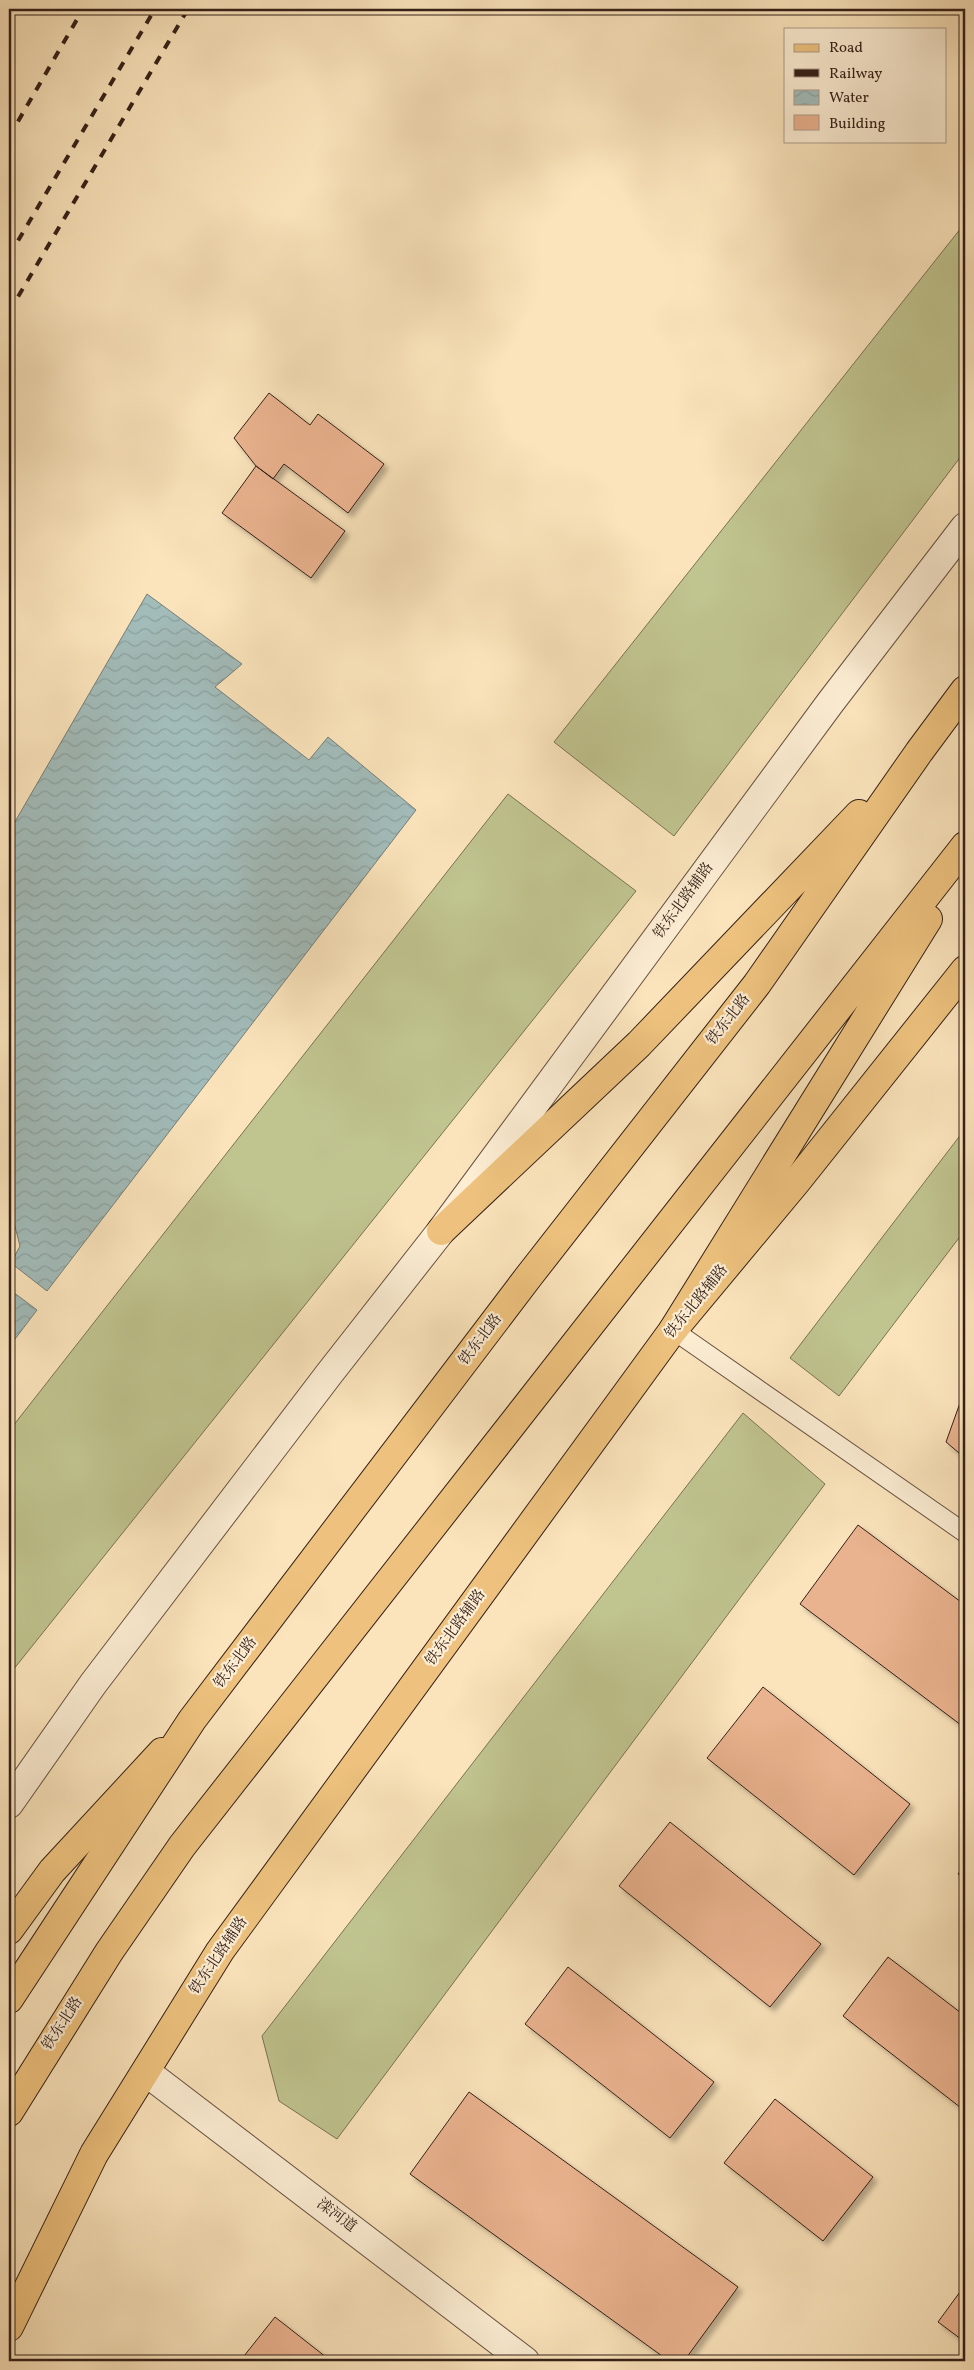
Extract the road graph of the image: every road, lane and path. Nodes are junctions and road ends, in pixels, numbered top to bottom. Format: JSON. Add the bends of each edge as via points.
{"nodes":[{"id":1,"x":965,"y":527,"type":"edge"},
{"id":2,"x":965,"y":690,"type":"edge"},
{"id":3,"x":919,"y":752,"type":"junction"},
{"id":4,"x":965,"y":846,"type":"edge"},
{"id":5,"x":965,"y":857,"type":"edge"},
{"id":6,"x":965,"y":970,"type":"edge"},
{"id":7,"x":441,"y":1231,"type":"junction"},
{"id":8,"x":673,"y":1330,"type":"junction"},
{"id":9,"x":965,"y":1532,"type":"edge"},
{"id":10,"x":192,"y":1720,"type":"junction"},
{"id":11,"x":9,"y":1804,"type":"edge"},
{"id":12,"x":9,"y":1930,"type":"edge"},
{"id":13,"x":9,"y":1999,"type":"edge"},
{"id":14,"x":146,"y":2072,"type":"junction"},
{"id":15,"x":9,"y":2112,"type":"edge"},
{"id":16,"x":9,"y":2327,"type":"edge"},
{"id":17,"x":511,"y":2357,"type":"edge"}],
"edges":[{"from":1,"to":7,"type":"street","name":"铁东北路辅路","via":[[824,711]]},
{"from":2,"to":3,"type":"main road","name":"铁东北路"},
{"from":3,"to":7,"type":"main road","via":[[639,1044]]},
{"from":3,"to":10,"type":"main road","name":"铁东北路","via":[[757,984]]},
{"from":4,"to":15,"type":"main road","name":"铁东北路","via":[[182,1846],[109,1952]]},
{"from":5,"to":8,"type":"main road"},
{"from":6,"to":8,"type":"main road","name":"铁东北路辅路"},
{"from":7,"to":11,"type":"street","name":"铁东北路辅路","via":[[93,1684]]},
{"from":8,"to":9,"type":"lane"},
{"from":8,"to":14,"type":"main road","name":"铁东北路辅路","via":[[220,1951]]},
{"from":10,"to":12,"type":"main road","via":[[52,1871]]},
{"from":10,"to":13,"type":"main road","name":"铁东北路"},
{"from":14,"to":16,"type":"main road","name":"铁东北路辅路","via":[[94,2154]]},
{"from":14,"to":17,"type":"street","name":"滦河道"}]}
